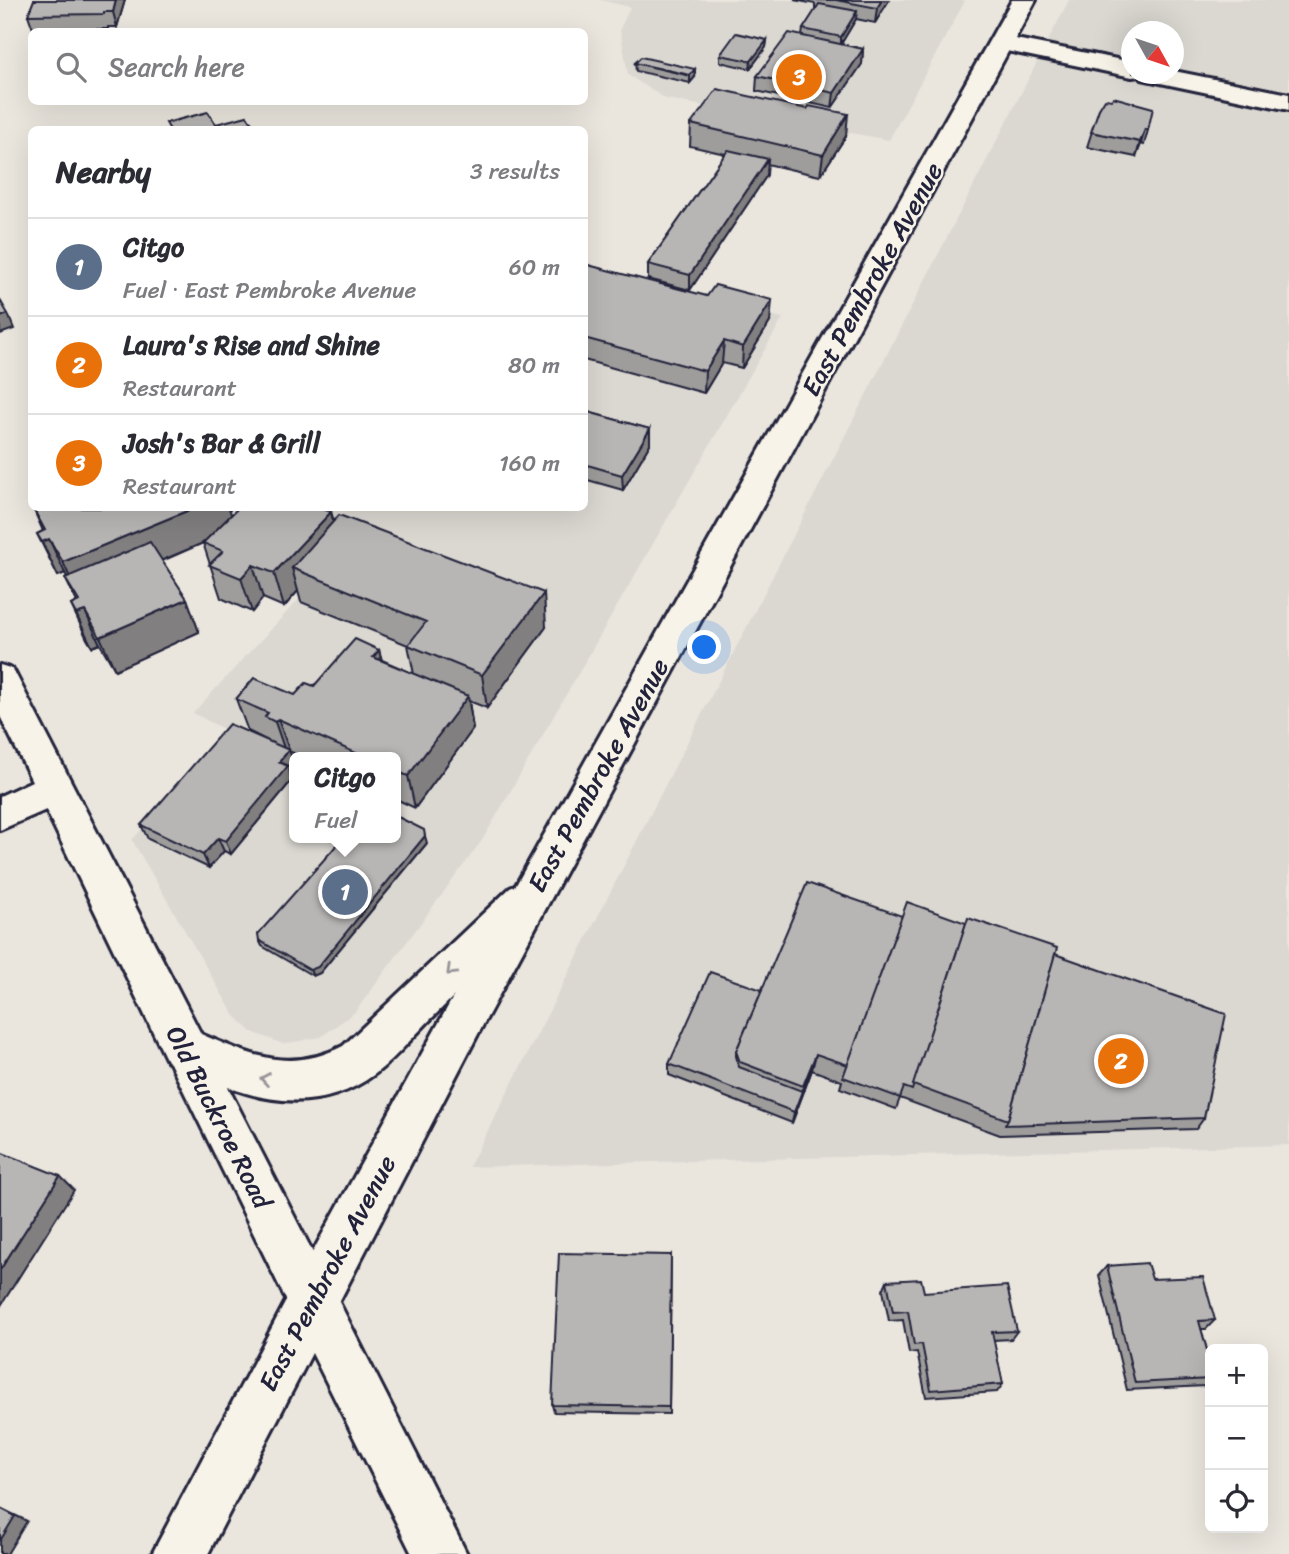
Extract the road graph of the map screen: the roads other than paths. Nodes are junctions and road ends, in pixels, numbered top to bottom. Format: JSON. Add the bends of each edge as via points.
{"nodes":[{"id":1,"x":1024,"y":0,"type":"edge"},
{"id":2,"x":1001,"y":43,"type":"junction"},
{"id":3,"x":1121,"y":68,"type":"edge"},
{"id":4,"x":1184,"y":81,"type":"edge"},
{"id":5,"x":1289,"y":102,"type":"edge"},
{"id":6,"x":0,"y":679,"type":"edge"},
{"id":7,"x":55,"y":788,"type":"junction"},
{"id":8,"x":0,"y":814,"type":"edge"},
{"id":9,"x":535,"y":890,"type":"junction"},
{"id":10,"x":182,"y":1047,"type":"junction"},
{"id":11,"x":312,"y":1301,"type":"junction"},
{"id":12,"x":178,"y":1554,"type":"edge"},
{"id":13,"x":440,"y":1554,"type":"edge"}],
"edges":[{"from":1,"to":2,"type":"main road","name":"East Pembroke Avenue"},
{"from":2,"to":3,"type":"main road"},
{"from":2,"to":9,"type":"main road","name":"East Pembroke Avenue"},
{"from":4,"to":5,"type":"main road"},
{"from":6,"to":7,"type":"main road","name":"Old Buckroe Road"},
{"from":7,"to":8,"type":"main road"},
{"from":7,"to":10,"type":"main road","name":"Old Buckroe Road"},
{"from":9,"to":10,"type":"main road","one_way":true,"via":[[359,1060],[338,1073],[308,1082],[267,1080]]},
{"from":9,"to":11,"type":"main road","name":"East Pembroke Avenue"},
{"from":10,"to":11,"type":"main road","name":"Old Buckroe Road"},
{"from":11,"to":12,"type":"main road","name":"East Pembroke Avenue"},
{"from":11,"to":13,"type":"main road","name":"Old Buckroe Road"}]}
